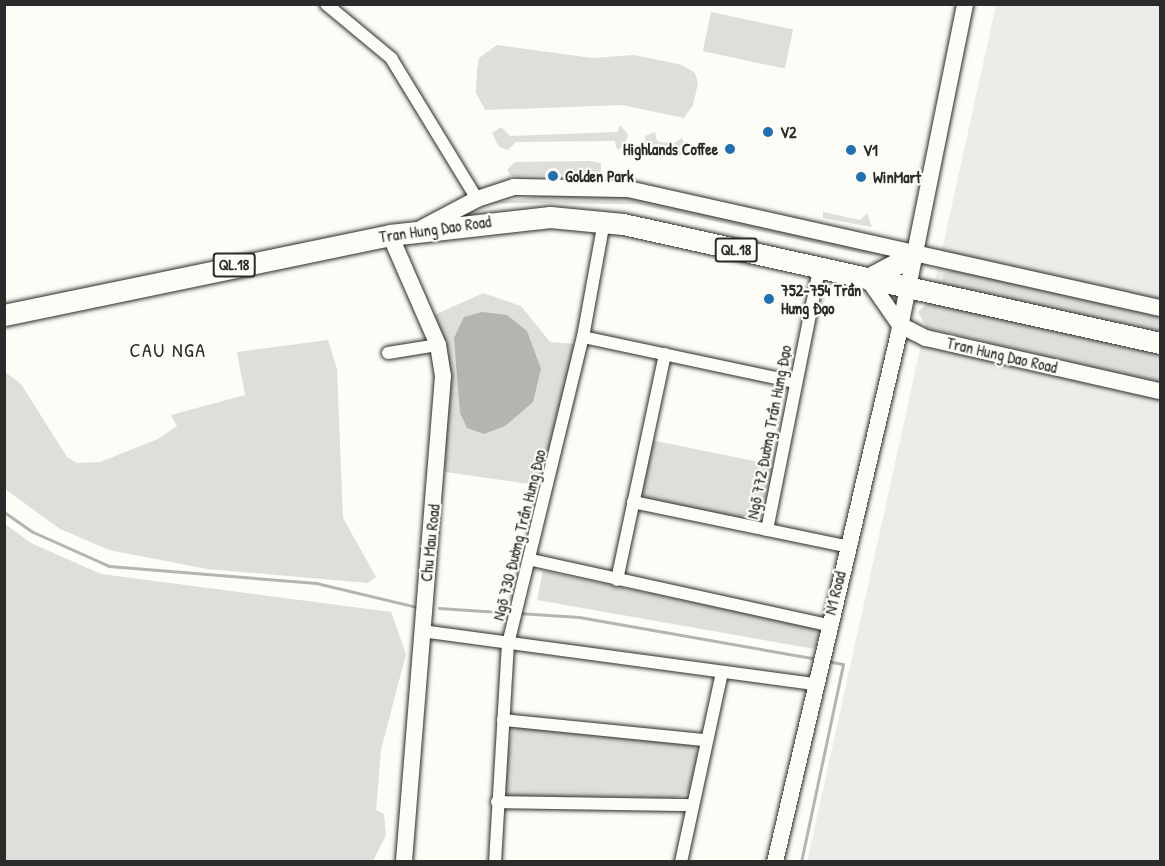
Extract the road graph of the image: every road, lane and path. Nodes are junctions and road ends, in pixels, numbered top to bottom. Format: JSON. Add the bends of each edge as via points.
{"nodes":[{"id":1,"x":326,"y":4,"type":"edge"},
{"id":2,"x":965,"y":4,"type":"edge"},
{"id":3,"x":477,"y":199,"type":"junction"},
{"id":4,"x":604,"y":221,"type":"junction"},
{"id":5,"x":420,"y":229,"type":"junction"},
{"id":6,"x":390,"y":234,"type":"junction"},
{"id":7,"x":915,"y":254,"type":"junction"},
{"id":8,"x":819,"y":269,"type":"junction"},
{"id":9,"x":868,"y":279,"type":"junction"},
{"id":10,"x":908,"y":287,"type":"junction"},
{"id":11,"x":1161,"y":308,"type":"edge"},
{"id":12,"x":4,"y":315,"type":"edge"},
{"id":13,"x":900,"y":325,"type":"junction"},
{"id":14,"x":583,"y":337,"type":"junction"},
{"id":15,"x":1161,"y":343,"type":"edge"},
{"id":16,"x":438,"y":345,"type":"junction"},
{"id":17,"x":388,"y":353,"type":"dead end"},
{"id":18,"x":665,"y":354,"type":"junction"},
{"id":19,"x":795,"y":382,"type":"junction"},
{"id":20,"x":1161,"y":391,"type":"edge"},
{"id":21,"x":633,"y":502,"type":"junction"},
{"id":22,"x":767,"y":530,"type":"junction"},
{"id":23,"x":846,"y":546,"type":"junction"},
{"id":24,"x":532,"y":560,"type":"junction"},
{"id":25,"x":617,"y":580,"type":"junction"},
{"id":26,"x":827,"y":625,"type":"junction"},
{"id":27,"x":422,"y":631,"type":"junction"},
{"id":28,"x":510,"y":639,"type":"junction"},
{"id":29,"x":722,"y":672,"type":"junction"},
{"id":30,"x":813,"y":684,"type":"junction"},
{"id":31,"x":503,"y":720,"type":"junction"},
{"id":32,"x":705,"y":740,"type":"junction"},
{"id":33,"x":497,"y":802,"type":"junction"},
{"id":34,"x":690,"y":805,"type":"junction"},
{"id":35,"x":404,"y":861,"type":"edge"},
{"id":36,"x":495,"y":861,"type":"edge"},
{"id":37,"x":681,"y":861,"type":"edge"},
{"id":38,"x":775,"y":861,"type":"edge"}],
"edges":[{"from":1,"to":3,"type":"street","via":[[391,58]]},
{"from":2,"to":7,"type":"street","name":"N1 Road"},
{"from":3,"to":5,"type":"street"},
{"from":3,"to":7,"type":"street","via":[[514,188],[628,189]]},
{"from":4,"to":5,"type":"highway","name":"Tran Hung Dao Road","number":"QL.18","via":[[530,218]]},
{"from":4,"to":8,"type":"highway","name":"Tran Hung Dao Road","number":"QL.18"},
{"from":4,"to":14,"type":"street","name":"Ngõ 730 Đường Trần Hưng Đạo"},
{"from":5,"to":6,"type":"highway","name":"Tran Hung Dao Road","number":"QL.18"},
{"from":6,"to":12,"type":"highway","name":"Tran Hung Dao Road","number":"QL.18"},
{"from":6,"to":16,"type":"street","name":"Chu Mau Road"},
{"from":7,"to":9,"type":"highway"},
{"from":7,"to":10,"type":"street","name":"N1 Road"},
{"from":7,"to":11,"type":"street"},
{"from":8,"to":9,"type":"highway","name":"Tran Hung Dao Road","number":"QL.18"},
{"from":8,"to":19,"type":"street","name":"Ngõ 772 Đường Trần Hưng Đạo"},
{"from":9,"to":10,"type":"highway","name":"Tran Hung Dao Road","number":"QL.18"},
{"from":9,"to":13,"type":"street","name":"Tran Hung Dao Road"},
{"from":10,"to":13,"type":"street","name":"N1 Road"},
{"from":10,"to":15,"type":"highway","name":"Tran Hung Dao Road","number":"QL.18"},
{"from":13,"to":20,"type":"street","name":"Tran Hung Dao Road","via":[[926,338]]},
{"from":13,"to":23,"type":"street","name":"N1 Road"},
{"from":14,"to":18,"type":"street"},
{"from":14,"to":24,"type":"street","name":"Ngõ 730 Đường Trần Hưng Đạo"},
{"from":16,"to":17,"type":"street"},
{"from":16,"to":27,"type":"street","name":"Chu Mau Road","via":[[442,426]]},
{"from":18,"to":19,"type":"street"},
{"from":18,"to":21,"type":"street"},
{"from":19,"to":22,"type":"street","name":"Ngõ 772 Đường Trần Hưng Đạo"},
{"from":21,"to":22,"type":"street"},
{"from":21,"to":25,"type":"street"},
{"from":22,"to":23,"type":"street"},
{"from":23,"to":26,"type":"street","name":"N1 Road"},
{"from":24,"to":25,"type":"street"},
{"from":24,"to":28,"type":"street","name":"Ngõ 730 Đường Trần Hưng Đạo"},
{"from":25,"to":26,"type":"street"},
{"from":26,"to":30,"type":"street","name":"N1 Road"},
{"from":27,"to":28,"type":"street"},
{"from":27,"to":35,"type":"street","name":"Chu Mau Road"},
{"from":28,"to":29,"type":"street"},
{"from":28,"to":31,"type":"street","name":"Ngõ 730 Đường Trần Hưng Đạo"},
{"from":29,"to":30,"type":"street"},
{"from":29,"to":32,"type":"street"},
{"from":30,"to":38,"type":"street","name":"N1 Road"},
{"from":31,"to":32,"type":"street"},
{"from":31,"to":33,"type":"street","name":"Ngõ 730 Đường Trần Hưng Đạo"},
{"from":32,"to":34,"type":"street"},
{"from":33,"to":34,"type":"street"},
{"from":33,"to":36,"type":"street","name":"Ngõ 730 Đường Trần Hưng Đạo"},
{"from":34,"to":37,"type":"street"}]}
